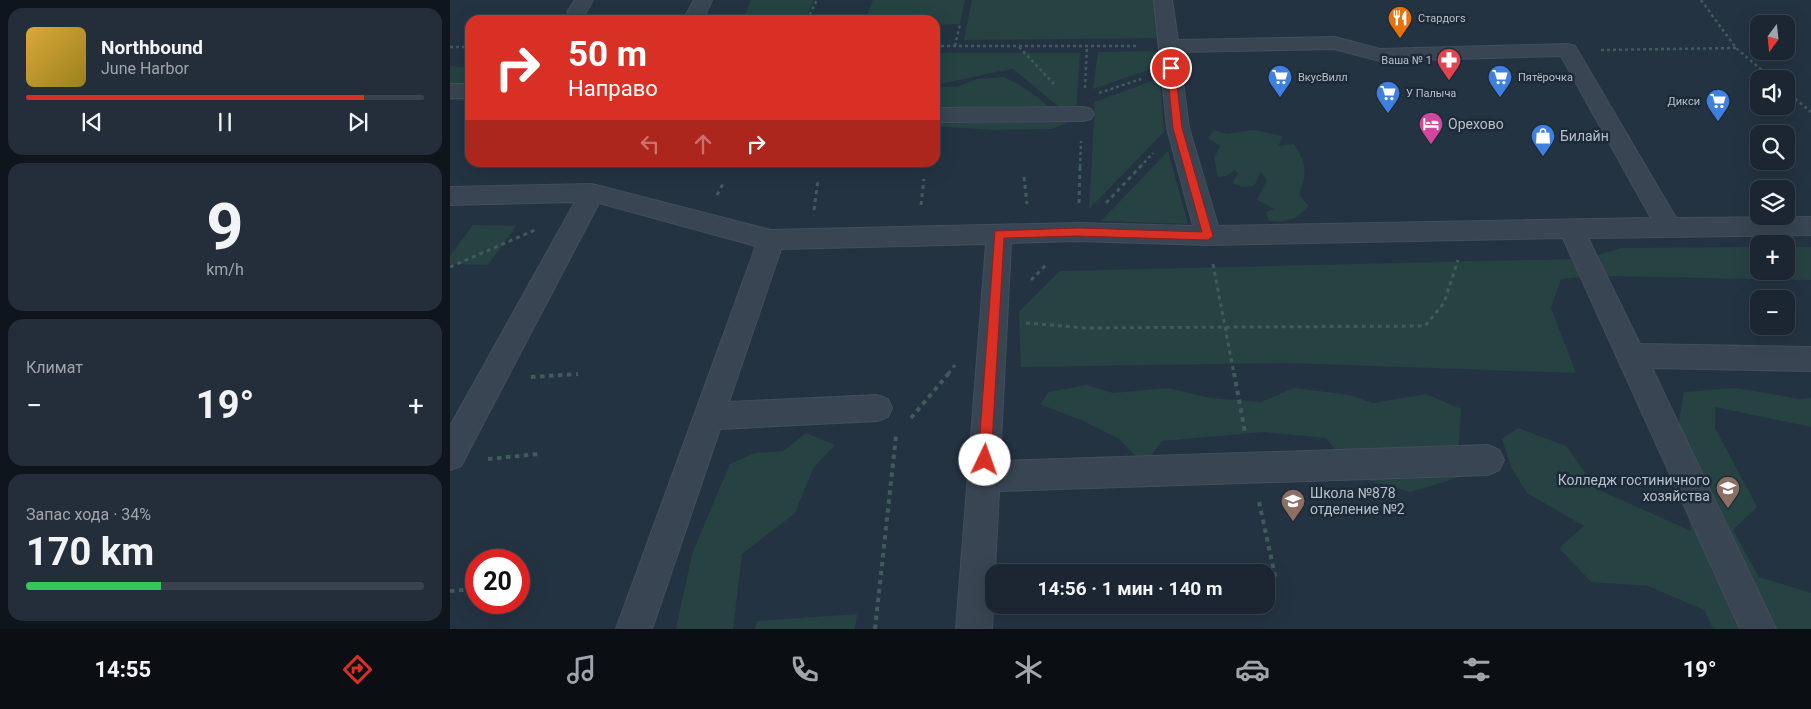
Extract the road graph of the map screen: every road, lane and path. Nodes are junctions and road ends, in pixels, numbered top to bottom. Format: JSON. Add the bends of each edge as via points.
{"nodes":[{"id":1,"x":703,"y":0,"type":"edge"},
{"id":2,"x":817,"y":0,"type":"edge"},
{"id":3,"x":1163,"y":0,"type":"edge"},
{"id":4,"x":1701,"y":0,"type":"edge"},
{"id":5,"x":696,"y":15,"type":"edge"},
{"id":6,"x":810,"y":15,"type":"edge"},
{"id":7,"x":960,"y":24,"type":"dead end"},
{"id":8,"x":940,"y":46,"type":"edge"},
{"id":9,"x":955,"y":46,"type":"junction"},
{"id":10,"x":1019,"y":46,"type":"junction"},
{"id":11,"x":450,"y":47,"type":"edge"},
{"id":12,"x":465,"y":47,"type":"edge"},
{"id":13,"x":1736,"y":48,"type":"junction"},
{"id":14,"x":1174,"y":49,"type":"junction"},
{"id":15,"x":1568,"y":50,"type":"junction"},
{"id":16,"x":1762,"y":70,"type":"edge"},
{"id":17,"x":465,"y":90,"type":"edge"},
{"id":18,"x":450,"y":91,"type":"edge"},
{"id":19,"x":1093,"y":95,"type":"dead end"},
{"id":20,"x":1795,"y":99,"type":"edge"},
{"id":21,"x":1811,"y":112,"type":"edge"},
{"id":22,"x":1083,"y":114,"type":"joint"},
{"id":23,"x":940,"y":115,"type":"edge"},
{"id":24,"x":592,"y":193,"type":"junction"},
{"id":25,"x":450,"y":196,"type":"edge"},
{"id":26,"x":1811,"y":226,"type":"edge"},
{"id":27,"x":1669,"y":227,"type":"junction"},
{"id":28,"x":1571,"y":228,"type":"junction"},
{"id":29,"x":1467,"y":231,"type":"junction"},
{"id":30,"x":526,"y":233,"type":"dead end"},
{"id":31,"x":999,"y":234,"type":"junction"},
{"id":32,"x":1208,"y":236,"type":"junction"},
{"id":33,"x":771,"y":240,"type":"junction"},
{"id":34,"x":450,"y":267,"type":"edge"},
{"id":35,"x":994,"y":319,"type":"junction"},
{"id":36,"x":1224,"y":329,"type":"junction"},
{"id":37,"x":1632,"y":356,"type":"junction"},
{"id":38,"x":1811,"y":359,"type":"edge"},
{"id":39,"x":956,"y":364,"type":"dead end"},
{"id":40,"x":1232,"y":373,"type":"dead end"},
{"id":41,"x":578,"y":374,"type":"dead end"},
{"id":42,"x":491,"y":379,"type":"junction"},
{"id":43,"x":877,"y":408,"type":"dead end"},
{"id":44,"x":709,"y":416,"type":"junction"},
{"id":45,"x":907,"y":423,"type":"dead end"},
{"id":46,"x":901,"y":430,"type":"dead end"},
{"id":47,"x":539,"y":454,"type":"dead end"},
{"id":48,"x":450,"y":456,"type":"edge"},
{"id":49,"x":480,"y":459,"type":"dead end"},
{"id":50,"x":1488,"y":460,"type":"dead end"},
{"id":51,"x":984,"y":478,"type":"junction"},
{"id":52,"x":465,"y":590,"type":"edge"},
{"id":53,"x":450,"y":591,"type":"edge"},
{"id":54,"x":634,"y":629,"type":"edge"},
{"id":55,"x":875,"y":629,"type":"edge"},
{"id":56,"x":974,"y":629,"type":"edge"},
{"id":57,"x":1758,"y":629,"type":"edge"}],
"edges":[{"from":1,"to":5,"type":"lane"},
{"from":2,"to":6,"type":"path"},
{"from":3,"to":14,"type":"lane"},
{"from":4,"to":13,"type":"path"},
{"from":7,"to":9,"type":"path"},
{"from":8,"to":9,"type":"path"},
{"from":9,"to":10,"type":"path"},
{"from":10,"to":14,"type":"path"},
{"from":10,"to":22,"type":"path"},
{"from":11,"to":12,"type":"path"},
{"from":13,"to":15,"type":"path"},
{"from":13,"to":16,"type":"path"},
{"from":14,"to":15,"type":"lane","via":[[1335,44],[1380,55]]},
{"from":14,"to":19,"type":"path"},
{"from":14,"to":32,"type":"lane","via":[[1178,128]]},
{"from":15,"to":27,"type":"lane"},
{"from":17,"to":18,"type":"lane"},
{"from":20,"to":21,"type":"path"},
{"from":22,"to":23,"type":"lane"},
{"from":24,"to":25,"type":"lane"},
{"from":24,"to":33,"type":"lane"},
{"from":24,"to":42,"type":"lane"},
{"from":26,"to":27,"type":"lane"},
{"from":27,"to":28,"type":"lane"},
{"from":28,"to":29,"type":"lane"},
{"from":28,"to":37,"type":"lane"},
{"from":29,"to":32,"type":"lane"},
{"from":29,"to":36,"type":"path","via":[[1444,303],[1425,326]]},
{"from":30,"to":34,"type":"path"},
{"from":31,"to":32,"type":"lane","via":[[1078,232]]},
{"from":31,"to":33,"type":"lane"},
{"from":31,"to":35,"type":"lane"},
{"from":32,"to":36,"type":"path"},
{"from":33,"to":44,"type":"lane"},
{"from":35,"to":36,"type":"path","via":[[1085,328]]},
{"from":35,"to":51,"type":"lane"},
{"from":36,"to":40,"type":"path"},
{"from":37,"to":38,"type":"lane"},
{"from":37,"to":57,"type":"lane"},
{"from":39,"to":45,"type":"path"},
{"from":41,"to":42,"type":"path"},
{"from":42,"to":48,"type":"lane"},
{"from":43,"to":44,"type":"lane"},
{"from":44,"to":54,"type":"lane"},
{"from":46,"to":55,"type":"path","via":[[895,438]]},
{"from":47,"to":49,"type":"path"},
{"from":50,"to":51,"type":"lane"},
{"from":51,"to":56,"type":"lane"},
{"from":52,"to":53,"type":"path"}]}
